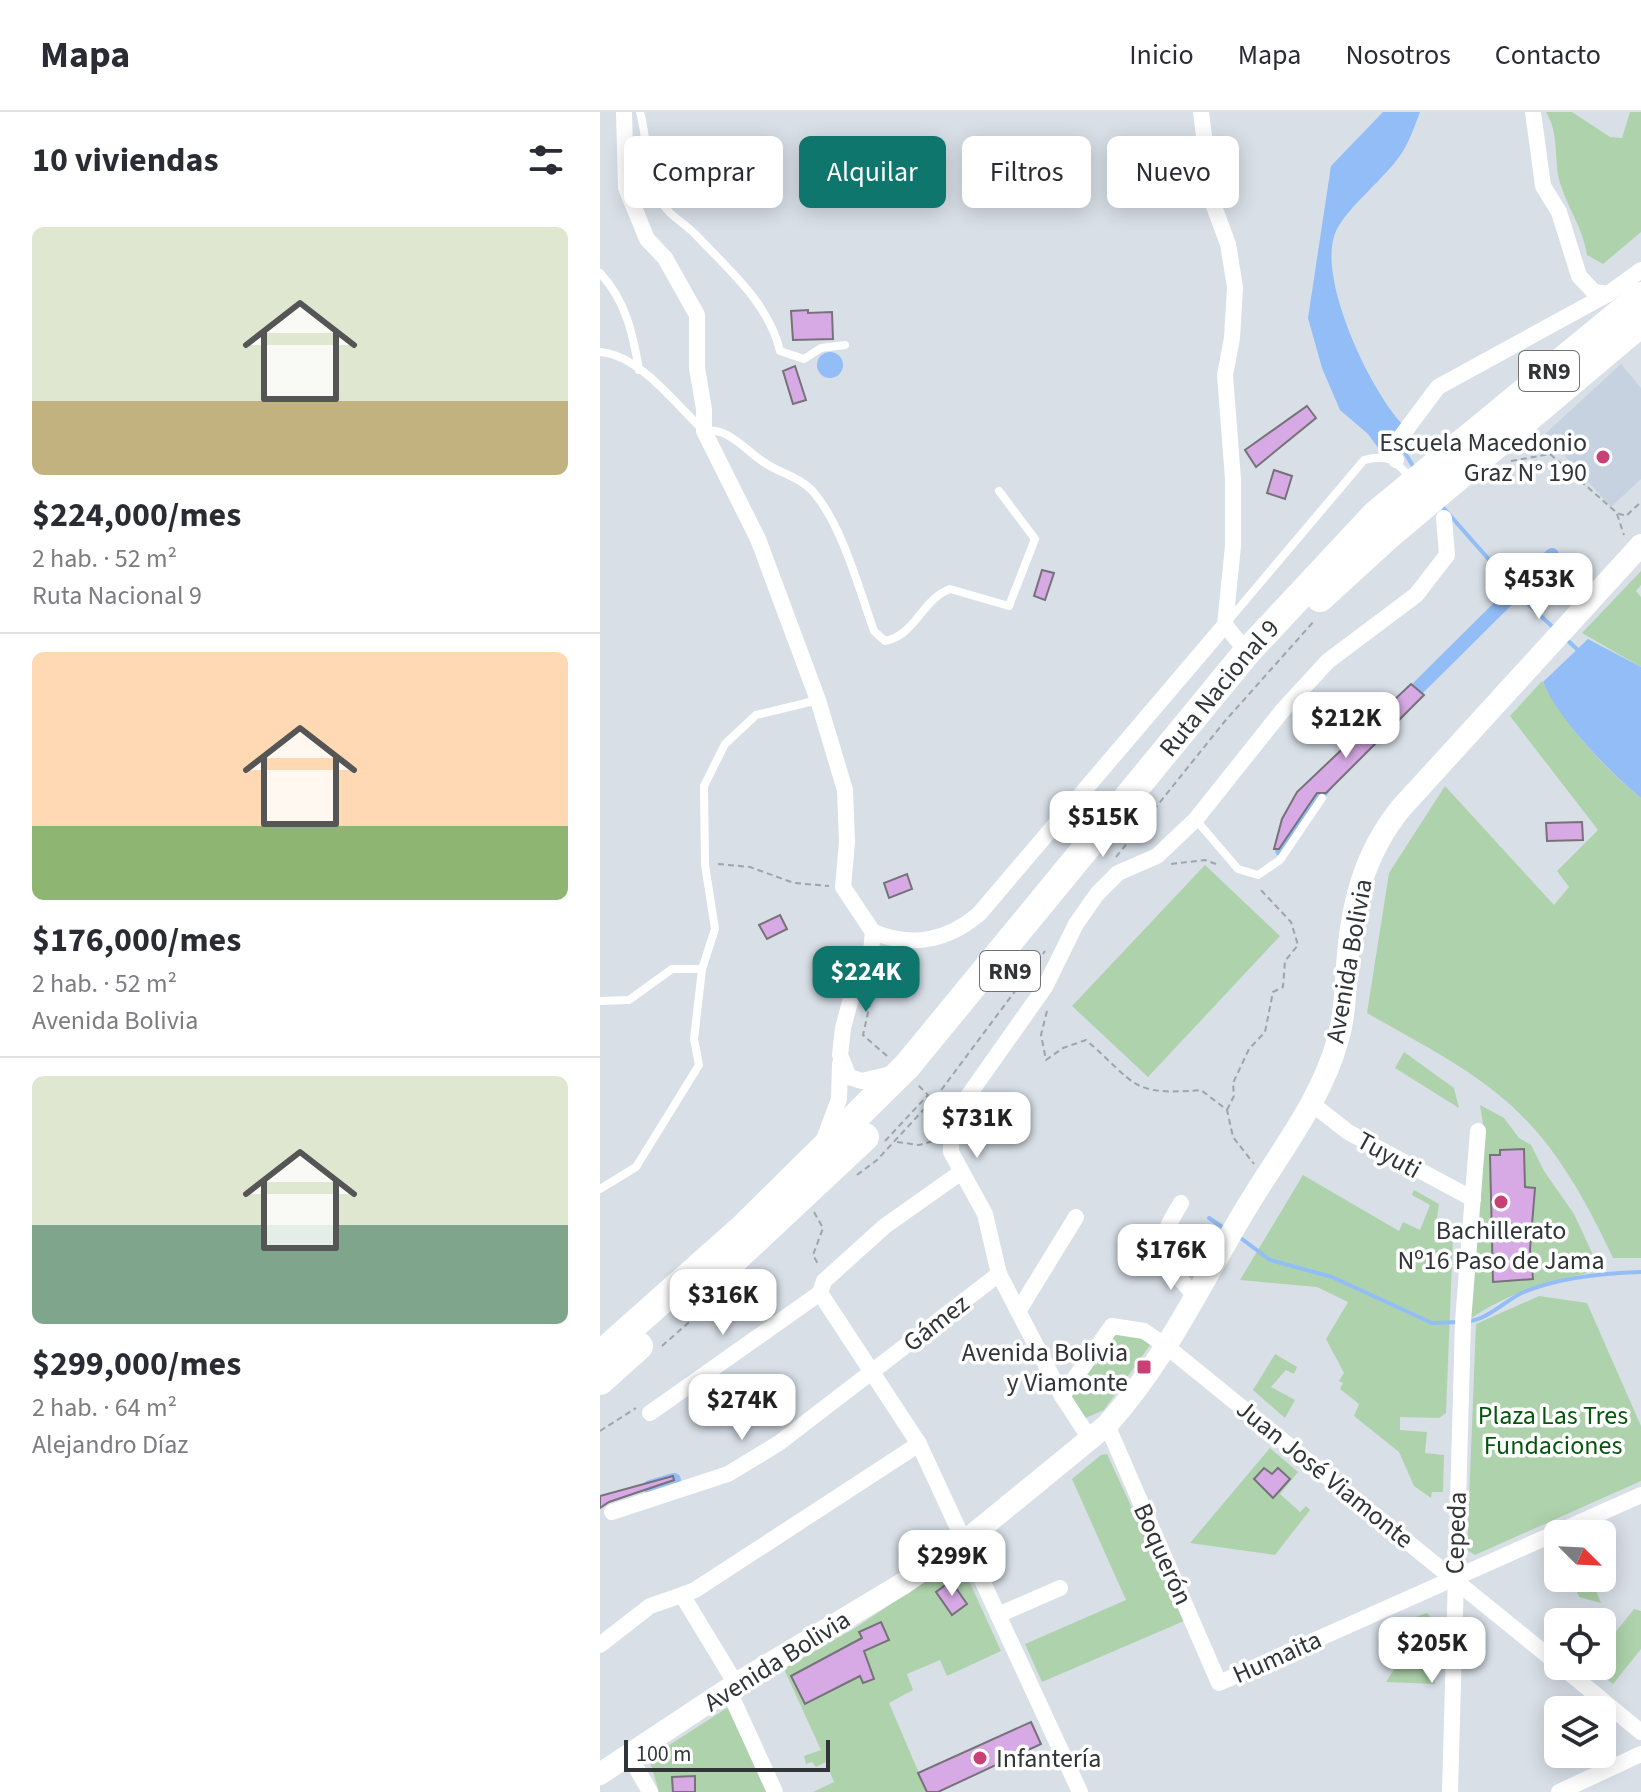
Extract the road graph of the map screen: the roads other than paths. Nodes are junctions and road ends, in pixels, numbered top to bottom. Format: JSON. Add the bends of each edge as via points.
{"nodes":[{"id":1,"x":624,"y":112,"type":"edge"},
{"id":2,"x":640,"y":112,"type":"edge"},
{"id":3,"x":1201,"y":112,"type":"edge"},
{"id":4,"x":1533,"y":112,"type":"edge"},
{"id":5,"x":1641,"y":270,"type":"edge"},
{"id":6,"x":600,"y":273,"type":"edge"},
{"id":7,"x":1608,"y":294,"type":"junction"},
{"id":8,"x":1641,"y":296,"type":"edge"},
{"id":9,"x":1641,"y":323,"type":"edge"},
{"id":10,"x":845,"y":345,"type":"dead end"},
{"id":11,"x":600,"y":352,"type":"edge"},
{"id":12,"x":639,"y":370,"type":"junction"},
{"id":13,"x":704,"y":431,"type":"junction"},
{"id":14,"x":1464,"y":456,"type":"junction"},
{"id":15,"x":1396,"y":460,"type":"junction"},
{"id":16,"x":999,"y":491,"type":"dead end"},
{"id":17,"x":1444,"y":518,"type":"joint"},
{"id":18,"x":1383,"y":524,"type":"junction"},
{"id":19,"x":1641,"y":545,"type":"edge"},
{"id":20,"x":1225,"y":625,"type":"junction"},
{"id":21,"x":1247,"y":652,"type":"junction"},
{"id":22,"x":818,"y":700,"type":"junction"},
{"id":23,"x":1322,"y":798,"type":"dead end"},
{"id":24,"x":1196,"y":819,"type":"junction"},
{"id":25,"x":873,"y":932,"type":"junction"},
{"id":26,"x":702,"y":969,"type":"junction"},
{"id":27,"x":600,"y":1001,"type":"edge"},
{"id":28,"x":840,"y":1055,"type":"junction"},
{"id":29,"x":907,"y":1066,"type":"junction"},
{"id":30,"x":1311,"y":1103,"type":"junction"},
{"id":31,"x":1478,"y":1131,"type":"dead end"},
{"id":32,"x":818,"y":1155,"type":"junction"},
{"id":33,"x":960,"y":1173,"type":"junction"},
{"id":34,"x":600,"y":1189,"type":"edge"},
{"id":35,"x":1473,"y":1199,"type":"junction"},
{"id":36,"x":1181,"y":1203,"type":"dead end"},
{"id":37,"x":1076,"y":1217,"type":"dead end"},
{"id":38,"x":999,"y":1274,"type":"junction"},
{"id":39,"x":820,"y":1293,"type":"junction"},
{"id":40,"x":1195,"y":1296,"type":"junction"},
{"id":41,"x":1019,"y":1310,"type":"junction"},
{"id":42,"x":1166,"y":1346,"type":"junction"},
{"id":43,"x":600,"y":1355,"type":"edge"},
{"id":44,"x":873,"y":1371,"type":"junction"},
{"id":45,"x":600,"y":1381,"type":"edge"},
{"id":46,"x":1062,"y":1396,"type":"junction"},
{"id":47,"x":642,"y":1411,"type":"road end"},
{"id":48,"x":1098,"y":1432,"type":"junction"},
{"id":49,"x":919,"y":1444,"type":"junction"},
{"id":50,"x":1641,"y":1495,"type":"edge"},
{"id":51,"x":612,"y":1512,"type":"dead end"},
{"id":52,"x":964,"y":1542,"type":"junction"},
{"id":53,"x":1454,"y":1579,"type":"junction"},
{"id":54,"x":1060,"y":1588,"type":"dead end"},
{"id":55,"x":682,"y":1595,"type":"junction"},
{"id":56,"x":998,"y":1615,"type":"junction"},
{"id":57,"x":600,"y":1645,"type":"edge"},
{"id":58,"x":1544,"y":1653,"type":"edge"},
{"id":59,"x":1577,"y":1680,"type":"edge"},
{"id":60,"x":1219,"y":1683,"type":"joint"},
{"id":61,"x":732,"y":1687,"type":"junction"},
{"id":62,"x":1641,"y":1732,"type":"edge"},
{"id":63,"x":1641,"y":1754,"type":"edge"},
{"id":64,"x":629,"y":1755,"type":"junction"},
{"id":65,"x":600,"y":1774,"type":"edge"},
{"id":66,"x":650,"y":1792,"type":"edge"},
{"id":67,"x":775,"y":1792,"type":"edge"},
{"id":68,"x":1080,"y":1792,"type":"edge"},
{"id":69,"x":1450,"y":1792,"type":"edge"},
{"id":70,"x":1559,"y":1792,"type":"edge"}],
"edges":[{"from":1,"to":13,"type":"street","via":[[626,188],[634,212],[697,315]]},
{"from":2,"to":10,"type":"lane","via":[[658,196],[672,217],[695,234],[766,312],[780,351],[804,359],[821,348]]},
{"from":3,"to":20,"type":"street","via":[[1212,201],[1228,244],[1235,287],[1225,375],[1233,479]]},
{"from":4,"to":7,"type":"street","via":[[1543,186],[1559,212],[1579,276],[1594,292]]},
{"from":5,"to":7,"type":"street"},
{"from":6,"to":12,"type":"lane","via":[[632,329]]},
{"from":7,"to":15,"type":"street","via":[[1438,387],[1391,450]]},
{"from":8,"to":14,"type":"highway","name":"Ruta Nacional 9","number":"RN9"},
{"from":9,"to":14,"type":"highway","name":"Ruta Nacional 9","number":"RN9"},
{"from":11,"to":12,"type":"lane","via":[[623,358]]},
{"from":12,"to":13,"type":"lane"},
{"from":13,"to":16,"type":"lane","via":[[716,429],[731,437],[815,493],[840,540],[874,631],[885,641],[903,634],[940,592],[950,589],[1009,606],[1035,539]]},
{"from":13,"to":22,"type":"street","via":[[758,539]]},
{"from":14,"to":18,"type":"highway","name":"Ruta Nacional 9","number":"RN9"},
{"from":15,"to":17,"type":"lane"},
{"from":15,"to":20,"type":"lane","via":[[1364,460]]},
{"from":17,"to":24,"type":"street","via":[[1447,555],[1441,566],[1416,595],[1328,661]]},
{"from":18,"to":21,"type":"highway","name":"Ruta Nacional 9","number":"RN9"},
{"from":18,"to":45,"type":"highway","name":"Ruta Nacional 9","number":"RN9","via":[[1167,769],[930,1070],[807,1194]]},
{"from":19,"to":30,"type":"street","name":"Avenida Bolivia","via":[[1401,808],[1368,856],[1351,928],[1338,1040]]},
{"from":20,"to":21,"type":"street"},
{"from":20,"to":25,"type":"street","via":[[962,929],[939,940]]},
{"from":21,"to":29,"type":"highway","name":"Ruta Nacional 9","number":"RN9"},
{"from":22,"to":25,"type":"street","via":[[845,790],[843,887]]},
{"from":22,"to":26,"type":"lane","via":[[756,715],[725,744],[704,786],[705,865],[715,929]]},
{"from":23,"to":24,"type":"lane","via":[[1280,860],[1258,875],[1238,869]]},
{"from":24,"to":33,"type":"street","name":"Boquerón","via":[[1157,856],[1118,873],[1076,924],[1045,987],[951,1120],[948,1139]]},
{"from":25,"to":28,"type":"street","via":[[871,951],[849,1001]]},
{"from":26,"to":27,"type":"lane","via":[[672,969],[629,1000]]},
{"from":26,"to":34,"type":"lane","via":[[694,1039],[699,1065],[636,1167]]},
{"from":28,"to":29,"type":"street","via":[[849,1077],[862,1081]]},
{"from":28,"to":32,"type":"street","via":[[839,1099]]},
{"from":29,"to":32,"type":"highway","name":"Ruta Nacional 9","number":"RN9"},
{"from":30,"to":35,"type":"street","name":"Tuyuti","via":[[1348,1132]]},
{"from":30,"to":40,"type":"street","name":"Avenida Bolivia"},
{"from":31,"to":35,"type":"street","name":"Cepeda"},
{"from":32,"to":43,"type":"highway","name":"Ruta Nacional 9","number":"RN9"},
{"from":33,"to":38,"type":"street","name":"Boquerón","via":[[985,1214]]},
{"from":33,"to":39,"type":"street","via":[[885,1226],[824,1281]]},
{"from":35,"to":53,"type":"street","name":"Cepeda"},
{"from":36,"to":40,"type":"street","via":[[1161,1235],[1162,1257]]},
{"from":37,"to":41,"type":"street"},
{"from":38,"to":41,"type":"street","name":"Boquerón"},
{"from":38,"to":44,"type":"street","name":"Gámez"},
{"from":39,"to":44,"type":"street"},
{"from":39,"to":47,"type":"street"},
{"from":40,"to":42,"type":"street","name":"Avenida Bolivia"},
{"from":41,"to":46,"type":"street","name":"Boquerón"},
{"from":42,"to":46,"type":"street","name":"Juan José Viamonte","via":[[1144,1331],[1112,1326]]},
{"from":42,"to":48,"type":"street","name":"Avenida Bolivia","via":[[1139,1387]]},
{"from":42,"to":53,"type":"street","name":"Juan José Viamonte"},
{"from":44,"to":49,"type":"street"},
{"from":44,"to":51,"type":"street","name":"Gámez","via":[[779,1443],[728,1474]]},
{"from":46,"to":48,"type":"street","name":"Boquerón"},
{"from":48,"to":52,"type":"street","name":"Avenida Bolivia"},
{"from":48,"to":60,"type":"street","name":"Boquerón"},
{"from":49,"to":52,"type":"street"},
{"from":49,"to":55,"type":"street"},
{"from":50,"to":53,"type":"street","name":"Humaita"},
{"from":52,"to":56,"type":"street"},
{"from":52,"to":61,"type":"street","name":"Avenida Bolivia"},
{"from":53,"to":58,"type":"street","name":"Juan José Viamonte"},
{"from":53,"to":60,"type":"street","name":"Humaita"},
{"from":53,"to":69,"type":"street","name":"Cepeda"},
{"from":54,"to":56,"type":"street"},
{"from":55,"to":57,"type":"street","via":[[650,1606]]},
{"from":55,"to":61,"type":"street"},
{"from":56,"to":68,"type":"street"},
{"from":59,"to":62,"type":"street","name":"Juan José Viamonte"},
{"from":61,"to":64,"type":"street","name":"Avenida Bolivia"},
{"from":61,"to":67,"type":"street"},
{"from":63,"to":70,"type":"street"},
{"from":64,"to":65,"type":"street","name":"Avenida Bolivia"},
{"from":64,"to":66,"type":"street"}]}
